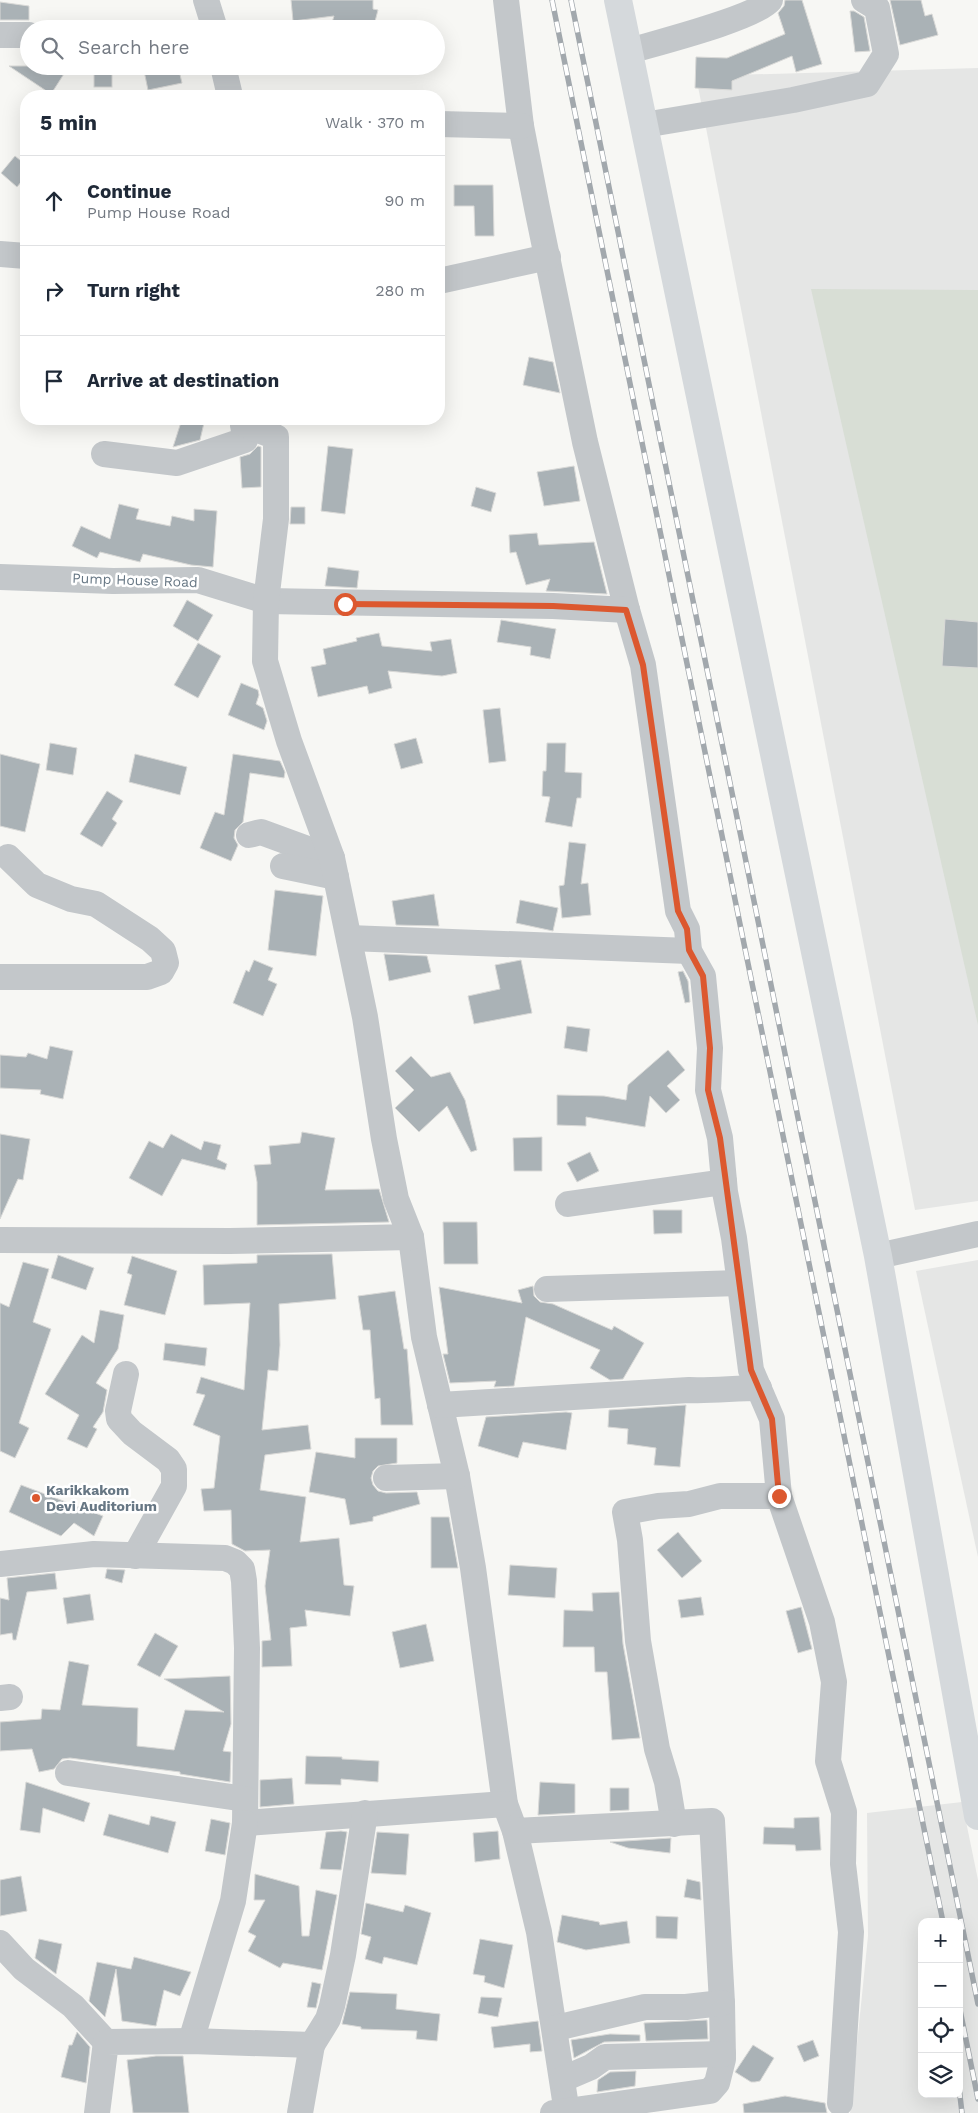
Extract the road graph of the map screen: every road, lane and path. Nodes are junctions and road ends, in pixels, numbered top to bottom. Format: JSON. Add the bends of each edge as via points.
{"nodes":[{"id":1,"x":206,"y":0,"type":"edge"},
{"id":2,"x":506,"y":0,"type":"edge"},
{"id":3,"x":618,"y":0,"type":"edge"},
{"id":4,"x":770,"y":0,"type":"edge"},
{"id":5,"x":864,"y":0,"type":"edge"},
{"id":6,"x":213,"y":20,"type":"edge"},
{"id":7,"x":0,"y":35,"type":"edge"},
{"id":8,"x":20,"y":35,"type":"edge"},
{"id":9,"x":629,"y":51,"type":"junction"},
{"id":10,"x":225,"y":75,"type":"edge"},
{"id":11,"x":229,"y":90,"type":"edge"},
{"id":12,"x":445,"y":124,"type":"edge"},
{"id":13,"x":644,"y":125,"type":"junction"},
{"id":14,"x":521,"y":126,"type":"junction"},
{"id":15,"x":0,"y":254,"type":"edge"},
{"id":16,"x":20,"y":256,"type":"edge"},
{"id":17,"x":548,"y":258,"type":"junction"},
{"id":18,"x":445,"y":280,"type":"edge"},
{"id":19,"x":243,"y":425,"type":"edge"},
{"id":20,"x":250,"y":425,"type":"edge"},
{"id":21,"x":104,"y":454,"type":"dead end"},
{"id":22,"x":0,"y":577,"type":"edge"},
{"id":23,"x":266,"y":601,"type":"junction"},
{"id":24,"x":626,"y":610,"type":"junction"},
{"id":25,"x":249,"y":834,"type":"dead end"},
{"id":26,"x":8,"y":857,"type":"dead end"},
{"id":27,"x":283,"y":866,"type":"dead end"},
{"id":28,"x":334,"y":867,"type":"junction"},
{"id":29,"x":350,"y":938,"type":"junction"},
{"id":30,"x":689,"y":950,"type":"junction"},
{"id":31,"x":0,"y":977,"type":"edge"},
{"id":32,"x":724,"y":1182,"type":"junction"},
{"id":33,"x":568,"y":1204,"type":"dead end"},
{"id":34,"x":978,"y":1234,"type":"edge"},
{"id":35,"x":411,"y":1237,"type":"junction"},
{"id":36,"x":0,"y":1240,"type":"edge"},
{"id":37,"x":878,"y":1256,"type":"junction"},
{"id":38,"x":739,"y":1283,"type":"junction"},
{"id":39,"x":547,"y":1289,"type":"dead end"},
{"id":40,"x":126,"y":1374,"type":"dead end"},
{"id":41,"x":759,"y":1388,"type":"junction"},
{"id":42,"x":440,"y":1405,"type":"junction"},
{"id":43,"x":456,"y":1476,"type":"junction"},
{"id":44,"x":386,"y":1478,"type":"dead end"},
{"id":45,"x":779,"y":1496,"type":"junction"},
{"id":46,"x":135,"y":1556,"type":"junction"},
{"id":47,"x":2,"y":1558,"type":"edge"},
{"id":48,"x":68,"y":1773,"type":"dead end"},
{"id":49,"x":505,"y":1804,"type":"junction"},
{"id":50,"x":245,"y":1811,"type":"junction"},
{"id":51,"x":364,"y":1813,"type":"junction"},
{"id":52,"x":978,"y":1816,"type":"edge"},
{"id":53,"x":674,"y":1824,"type":"junction"},
{"id":54,"x":515,"y":1831,"type":"junction"},
{"id":55,"x":0,"y":1943,"type":"edge"},
{"id":56,"x":722,"y":2003,"type":"junction"},
{"id":57,"x":556,"y":2028,"type":"junction"},
{"id":58,"x":191,"y":2041,"type":"junction"},
{"id":59,"x":106,"y":2042,"type":"junction"},
{"id":60,"x":312,"y":2045,"type":"junction"},
{"id":61,"x":723,"y":2054,"type":"junction"},
{"id":62,"x":563,"y":2079,"type":"junction"},
{"id":63,"x":840,"y":2103,"type":"dead end"},
{"id":64,"x":563,"y":2112,"type":"edge"},
{"id":65,"x":97,"y":2113,"type":"edge"},
{"id":66,"x":300,"y":2113,"type":"edge"}],
"edges":[{"from":1,"to":6,"type":"street"},
{"from":2,"to":14,"type":"street"},
{"from":3,"to":9,"type":"main road"},
{"from":4,"to":9,"type":"street","via":[[764,7],[717,24]]},
{"from":5,"to":13,"type":"street","via":[[877,8],[886,54],[867,84]]},
{"from":7,"to":8,"type":"street"},
{"from":9,"to":13,"type":"main road"},
{"from":10,"to":11,"type":"street"},
{"from":12,"to":14,"type":"street"},
{"from":13,"to":37,"type":"main road"},
{"from":14,"to":17,"type":"street"},
{"from":15,"to":16,"type":"street"},
{"from":17,"to":18,"type":"street"},
{"from":17,"to":24,"type":"street","via":[[585,442]]},
{"from":19,"to":21,"type":"street","via":[[245,440],[177,463]]},
{"from":20,"to":23,"type":"street","via":[[276,437],[276,518]]},
{"from":22,"to":23,"type":"street","name":"Pump House Road","via":[[198,580]]},
{"from":23,"to":24,"type":"street","name":"Pump House Road"},
{"from":23,"to":28,"type":"street","via":[[266,661],[289,741]]},
{"from":24,"to":30,"type":"street","via":[[643,665],[678,911],[687,929]]},
{"from":25,"to":28,"type":"street","via":[[261,832]]},
{"from":26,"to":31,"type":"street","via":[[37,885],[96,904],[150,939],[162,951],[166,963],[161,972],[147,977]]},
{"from":27,"to":28,"type":"street"},
{"from":28,"to":29,"type":"street"},
{"from":29,"to":30,"type":"street"},
{"from":29,"to":35,"type":"street","via":[[396,1199]]},
{"from":30,"to":32,"type":"street","via":[[703,976],[710,1048],[708,1090],[720,1138]]},
{"from":32,"to":33,"type":"street"},
{"from":32,"to":38,"type":"street"},
{"from":34,"to":37,"type":"street"},
{"from":35,"to":36,"type":"street","via":[[230,1241]]},
{"from":35,"to":42,"type":"street","via":[[424,1337]]},
{"from":37,"to":52,"type":"main road"},
{"from":38,"to":39,"type":"street"},
{"from":38,"to":41,"type":"street","via":[[751,1370]]},
{"from":40,"to":46,"type":"street","via":[[119,1419],[168,1460],[174,1469],[174,1486]]},
{"from":41,"to":42,"type":"street"},
{"from":41,"to":45,"type":"street","via":[[772,1419]]},
{"from":42,"to":43,"type":"street"},
{"from":43,"to":44,"type":"street"},
{"from":43,"to":49,"type":"street","via":[[473,1568]]},
{"from":45,"to":53,"type":"street","via":[[720,1496],[689,1504],[625,1512],[638,1641]]},
{"from":45,"to":63,"type":"street","via":[[822,1622],[834,1682],[828,1761],[844,1812],[843,1864],[852,1932]]},
{"from":46,"to":47,"type":"street","via":[[94,1554]]},
{"from":46,"to":50,"type":"street","via":[[225,1558],[242,1569],[247,1648]]},
{"from":48,"to":50,"type":"street","via":[[168,1790]]},
{"from":49,"to":51,"type":"street"},
{"from":49,"to":54,"type":"street"},
{"from":50,"to":51,"type":"street"},
{"from":50,"to":58,"type":"street","via":[[233,1901]]},
{"from":51,"to":60,"type":"street","via":[[334,1998],[328,2019]]},
{"from":53,"to":54,"type":"street"},
{"from":53,"to":56,"type":"street","via":[[712,1821]]},
{"from":54,"to":57,"type":"street","via":[[539,1932]]},
{"from":55,"to":59,"type":"street","via":[[24,1970],[73,2006]]},
{"from":56,"to":57,"type":"street","via":[[645,2007]]},
{"from":56,"to":61,"type":"street"},
{"from":57,"to":62,"type":"street"},
{"from":58,"to":59,"type":"street"},
{"from":58,"to":60,"type":"street"},
{"from":59,"to":65,"type":"street"},
{"from":60,"to":66,"type":"street"},
{"from":61,"to":62,"type":"street","via":[[605,2057]]},
{"from":61,"to":64,"type":"street","via":[[717,2083],[710,2091]]},
{"from":62,"to":64,"type":"street"}]}
